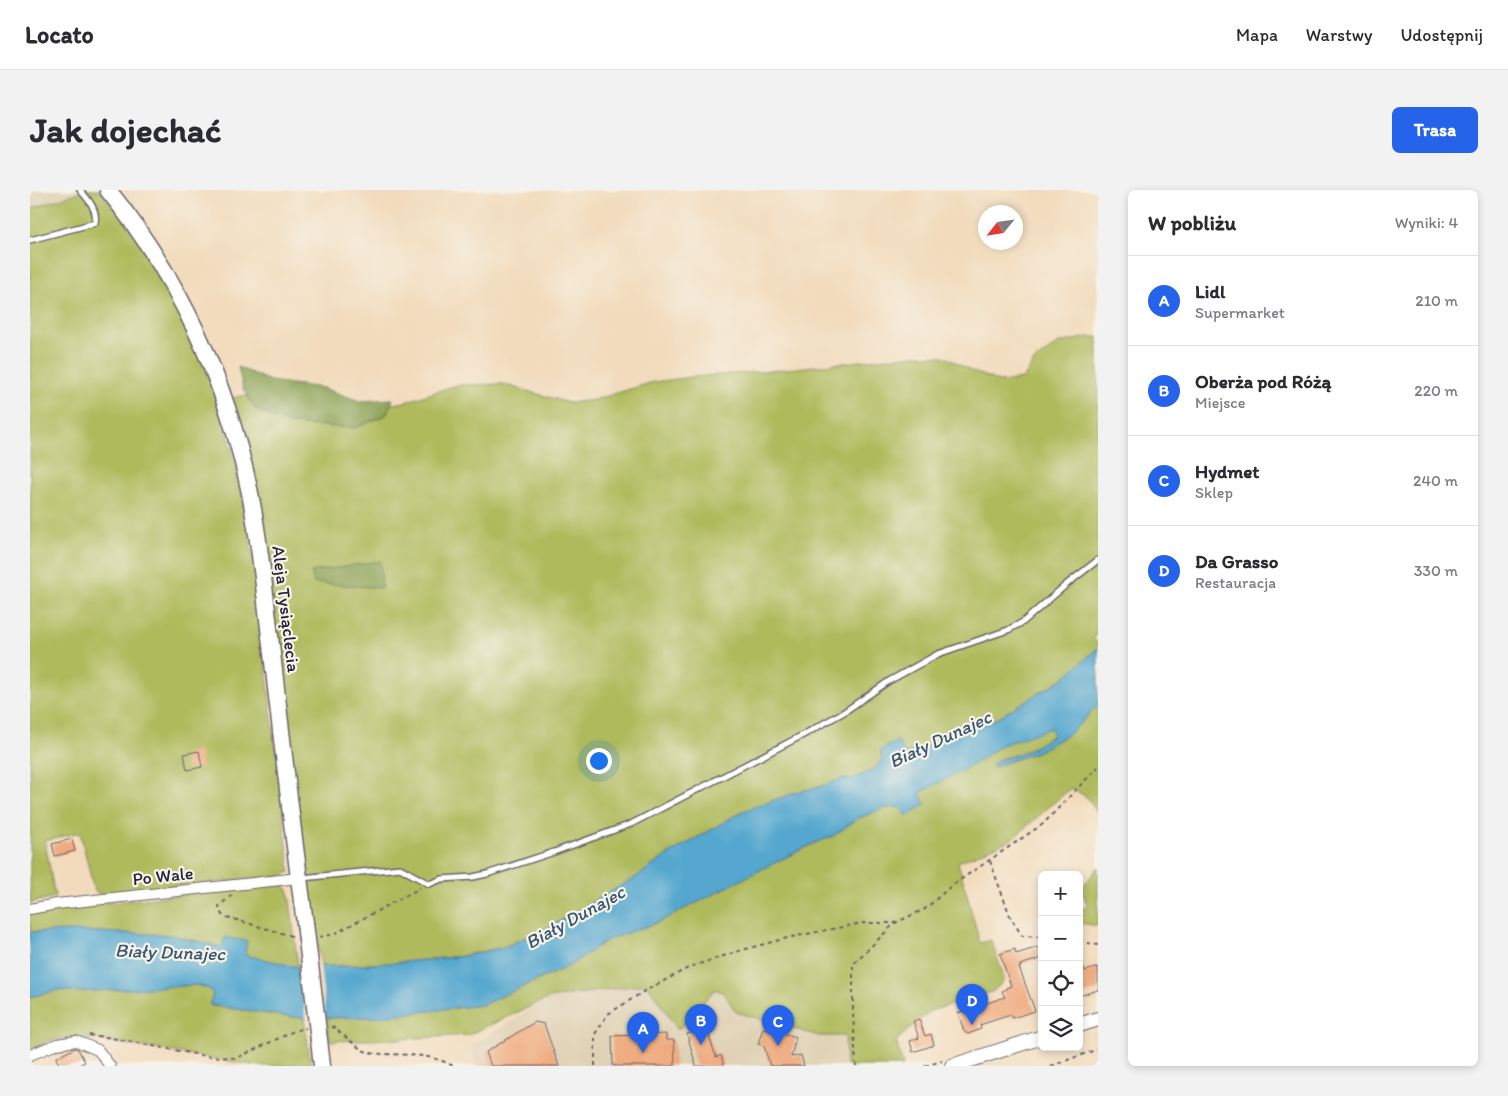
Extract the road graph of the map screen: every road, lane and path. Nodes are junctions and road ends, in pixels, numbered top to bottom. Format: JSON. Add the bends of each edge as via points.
{"nodes":[{"id":1,"x":80,"y":190,"type":"edge"},
{"id":2,"x":108,"y":190,"type":"edge"},
{"id":3,"x":30,"y":240,"type":"edge"},
{"id":4,"x":1098,"y":560,"type":"edge"},
{"id":5,"x":1098,"y":767,"type":"edge"},
{"id":6,"x":990,"y":861,"type":"junction"},
{"id":7,"x":299,"y":878,"type":"junction"},
{"id":8,"x":30,"y":909,"type":"edge"},
{"id":9,"x":895,"y":923,"type":"junction"},
{"id":10,"x":1038,"y":937,"type":"edge"},
{"id":11,"x":1083,"y":943,"type":"edge"},
{"id":12,"x":1098,"y":945,"type":"edge"},
{"id":13,"x":1098,"y":1019,"type":"edge"},
{"id":14,"x":1083,"y":1024,"type":"edge"},
{"id":15,"x":328,"y":1026,"type":"dead end"},
{"id":16,"x":315,"y":1034,"type":"junction"},
{"id":17,"x":84,"y":1035,"type":"dead end"},
{"id":18,"x":1038,"y":1038,"type":"edge"},
{"id":19,"x":1098,"y":1049,"type":"edge"},
{"id":20,"x":30,"y":1055,"type":"edge"},
{"id":21,"x":1063,"y":1062,"type":"junction"},
{"id":22,"x":110,"y":1066,"type":"edge"},
{"id":23,"x":322,"y":1066,"type":"edge"},
{"id":24,"x":453,"y":1066,"type":"edge"},
{"id":25,"x":595,"y":1066,"type":"edge"},
{"id":26,"x":856,"y":1066,"type":"edge"},
{"id":27,"x":952,"y":1066,"type":"edge"},
{"id":28,"x":1051,"y":1066,"type":"edge"},
{"id":29,"x":1064,"y":1066,"type":"edge"}],
"edges":[{"from":1,"to":3,"type":"lane","via":[[97,216],[95,223]]},
{"from":2,"to":7,"type":"main road","name":"Aleja Tysiąclecia","via":[[161,265],[192,321],[220,386],[243,464],[258,545]]},
{"from":4,"to":7,"type":"lane","via":[[1023,622],[938,654],[804,735],[631,824],[473,877],[442,879],[429,884],[400,868]]},
{"from":5,"to":6,"type":"path","via":[[1043,824]]},
{"from":6,"to":9,"type":"path","via":[[951,886],[925,910]]},
{"from":6,"to":10,"type":"path","via":[[1010,916],[1022,936]]},
{"from":7,"to":8,"type":"street","name":"Po Wale"},
{"from":7,"to":16,"type":"main road","name":"Aleja Tysiąclecia","bridge":true},
{"from":9,"to":25,"type":"path","via":[[863,923],[791,937],[690,967],[608,1014],[595,1034]]},
{"from":9,"to":26,"type":"path","via":[[853,964]]},
{"from":11,"to":12,"type":"path"},
{"from":13,"to":14,"type":"street"},
{"from":15,"to":24,"type":"path","via":[[370,1053],[422,1056]]},
{"from":16,"to":17,"type":"path","via":[[294,1031],[237,1058],[205,1056]]},
{"from":16,"to":23,"type":"main road","name":"Aleja Tysiąclecia"},
{"from":18,"to":27,"type":"street"},
{"from":19,"to":21,"type":"path"},
{"from":20,"to":22,"type":"street","via":[[57,1044],[76,1041],[98,1050]]},
{"from":21,"to":28,"type":"path"},
{"from":21,"to":29,"type":"path"}]}
